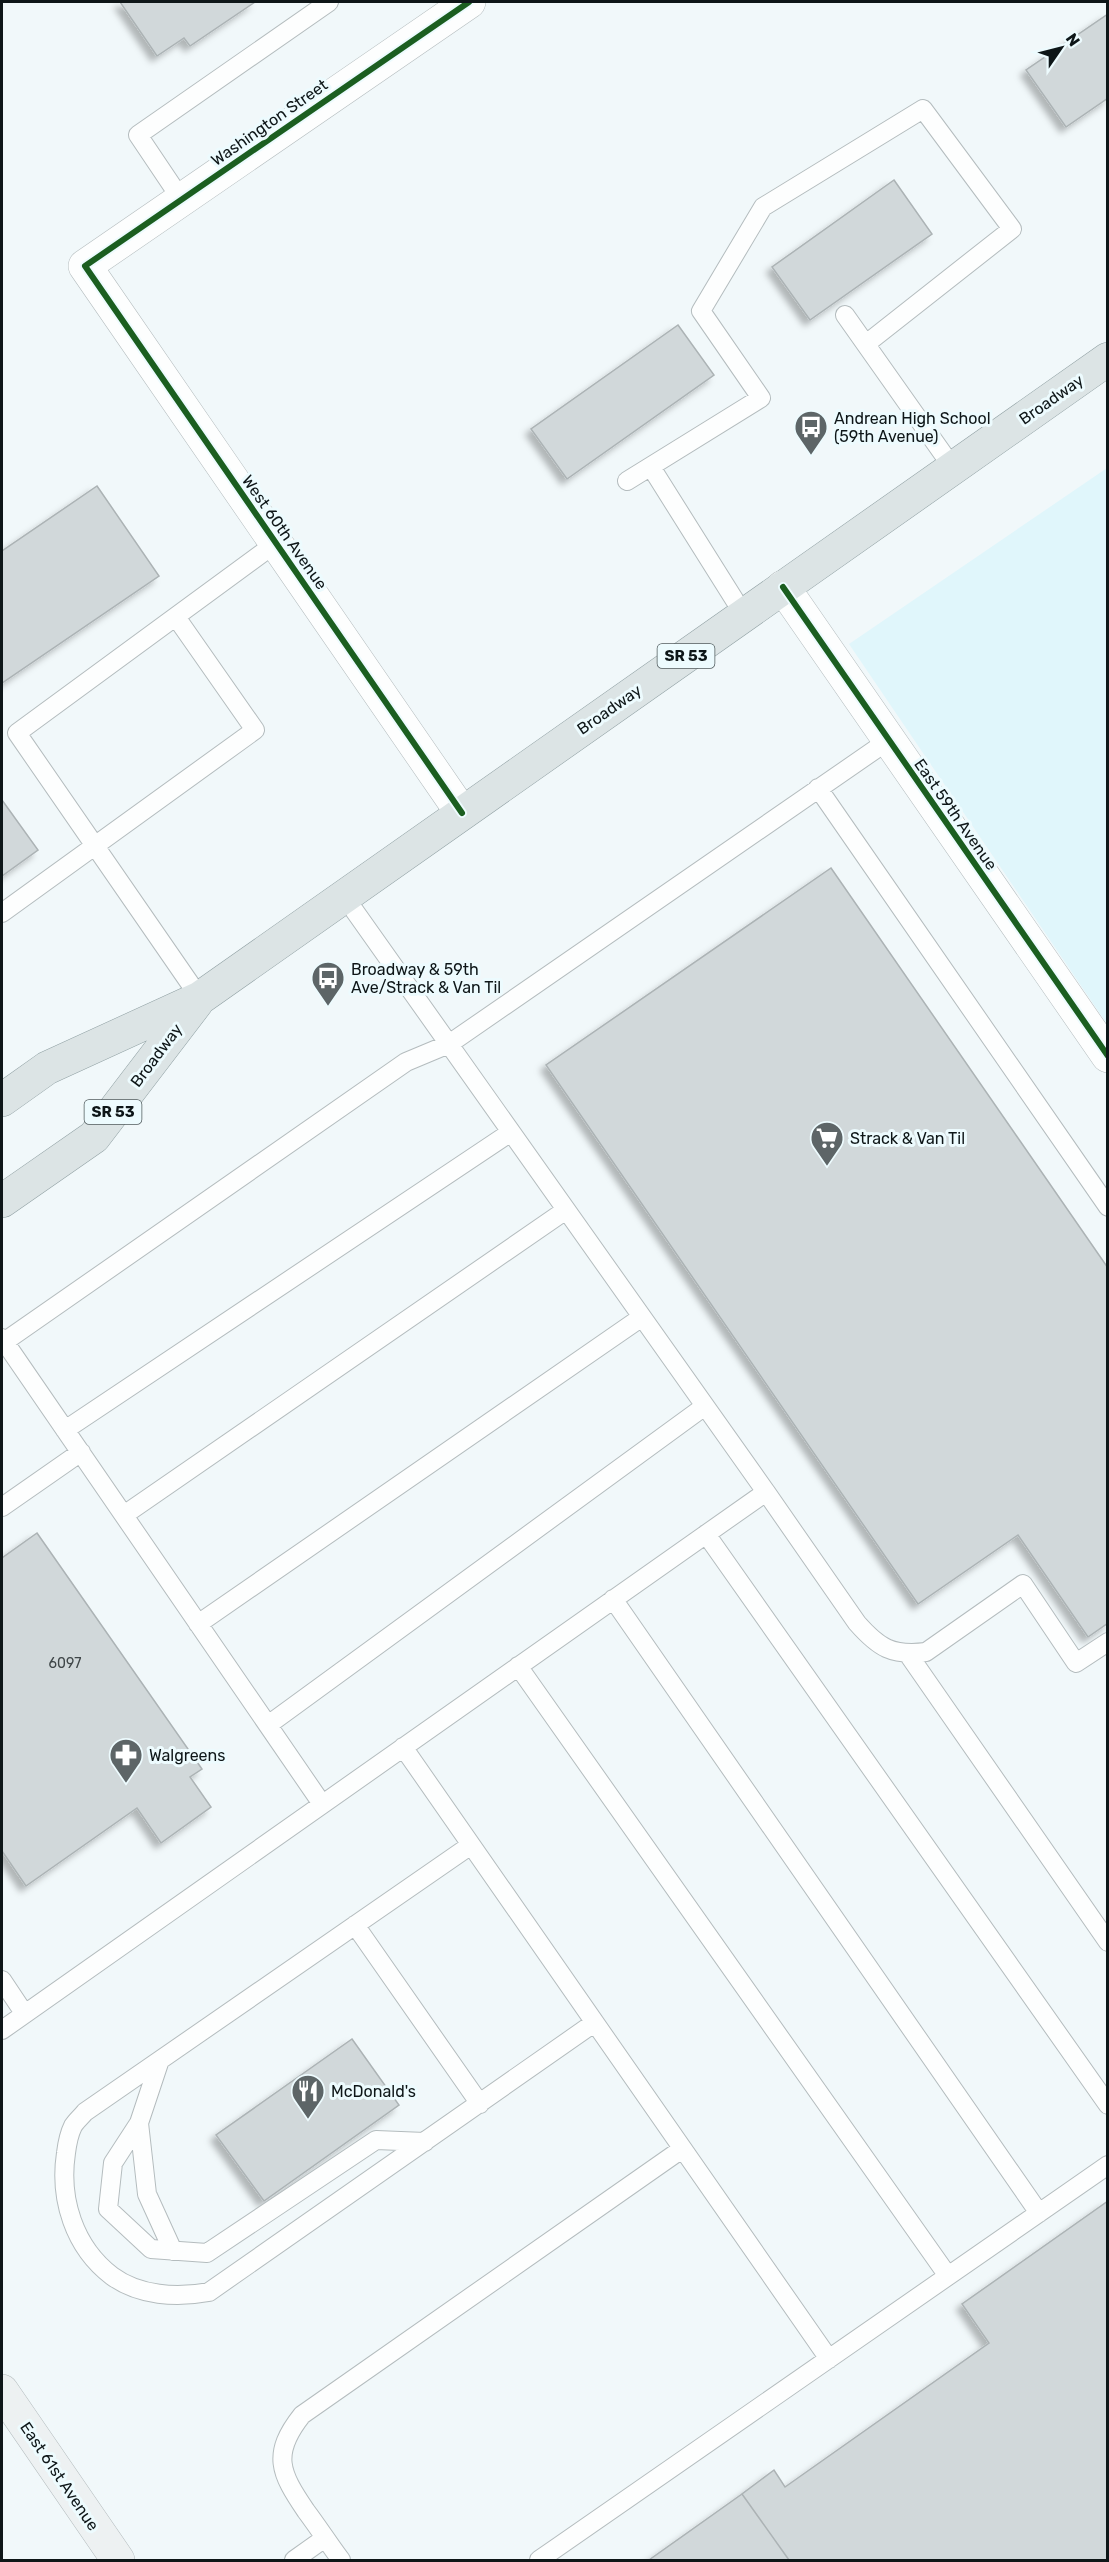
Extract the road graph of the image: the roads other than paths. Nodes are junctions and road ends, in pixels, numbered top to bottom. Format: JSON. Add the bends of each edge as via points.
{"nodes":[{"id":1,"x":329,"y":2,"type":"edge"},
{"id":2,"x":469,"y":2,"type":"edge"},
{"id":3,"x":181,"y":199,"type":"junction"},
{"id":4,"x":85,"y":266,"type":"joint"},
{"id":5,"x":845,"y":315,"type":"dead end"},
{"id":6,"x":866,"y":344,"type":"junction"},
{"id":7,"x":1107,"y":359,"type":"edge"},
{"id":8,"x":651,"y":467,"type":"junction"},
{"id":9,"x":953,"y":468,"type":"junction"},
{"id":10,"x":627,"y":482,"type":"dead end"},
{"id":11,"x":276,"y":543,"type":"junction"},
{"id":12,"x":783,"y":587,"type":"junction"},
{"id":13,"x":744,"y":615,"type":"junction"},
{"id":14,"x":176,"y":617,"type":"junction"},
{"id":15,"x":889,"y":740,"type":"junction"},
{"id":16,"x":818,"y":788,"type":"junction"},
{"id":17,"x":462,"y":813,"type":"junction"},
{"id":18,"x":95,"y":846,"type":"junction"},
{"id":19,"x":344,"y":896,"type":"junction"},
{"id":20,"x":2,"y":913,"type":"edge"},
{"id":21,"x":200,"y":998,"type":"junction"},
{"id":22,"x":449,"y":1044,"type":"junction"},
{"id":23,"x":1107,"y":1056,"type":"edge"},
{"id":24,"x":2,"y":1100,"type":"edge"},
{"id":25,"x":511,"y":1132,"type":"junction"},
{"id":26,"x":2,"y":1201,"type":"edge"},
{"id":27,"x":1107,"y":1207,"type":"edge"},
{"id":28,"x":566,"y":1210,"type":"junction"},
{"id":29,"x":642,"y":1317,"type":"junction"},
{"id":30,"x":5,"y":1351,"type":"edge"},
{"id":31,"x":705,"y":1406,"type":"junction"},
{"id":32,"x":65,"y":1430,"type":"junction"},
{"id":33,"x":81,"y":1452,"type":"junction"},
{"id":34,"x":766,"y":1492,"type":"junction"},
{"id":35,"x":2,"y":1507,"type":"edge"},
{"id":36,"x":124,"y":1515,"type":"junction"},
{"id":37,"x":706,"y":1534,"type":"junction"},
{"id":38,"x":613,"y":1599,"type":"junction"},
{"id":39,"x":198,"y":1624,"type":"junction"},
{"id":40,"x":1107,"y":1642,"type":"edge"},
{"id":41,"x":908,"y":1654,"type":"junction"},
{"id":42,"x":518,"y":1666,"type":"junction"},
{"id":43,"x":268,"y":1725,"type":"junction"},
{"id":44,"x":403,"y":1747,"type":"junction"},
{"id":45,"x":322,"y":1804,"type":"junction"},
{"id":46,"x":471,"y":1845,"type":"junction"},
{"id":47,"x":356,"y":1925,"type":"junction"},
{"id":48,"x":1107,"y":1942,"type":"edge"},
{"id":49,"x":2,"y":1980,"type":"edge"},
{"id":50,"x":24,"y":2013,"type":"junction"},
{"id":51,"x":594,"y":2024,"type":"junction"},
{"id":52,"x":2,"y":2030,"type":"edge"},
{"id":53,"x":160,"y":2060,"type":"junction"},
{"id":54,"x":480,"y":2104,"type":"junction"},
{"id":55,"x":1107,"y":2105,"type":"edge"},
{"id":56,"x":139,"y":2123,"type":"junction"},
{"id":57,"x":425,"y":2142,"type":"junction"},
{"id":58,"x":682,"y":2149,"type":"junction"},
{"id":59,"x":1107,"y":2165,"type":"edge"},
{"id":60,"x":1040,"y":2212,"type":"junction"},
{"id":61,"x":173,"y":2251,"type":"junction"},
{"id":62,"x":948,"y":2276,"type":"junction"},
{"id":63,"x":829,"y":2359,"type":"junction"},
{"id":64,"x":2,"y":2391,"type":"edge"},
{"id":65,"x":326,"y":2538,"type":"junction"},
{"id":66,"x":118,"y":2560,"type":"edge"},
{"id":67,"x":294,"y":2560,"type":"edge"},
{"id":68,"x":341,"y":2560,"type":"edge"},
{"id":69,"x":539,"y":2560,"type":"edge"}],
"edges":[{"from":1,"to":3,"type":"lane","via":[[138,135]]},
{"from":2,"to":3,"type":"street","name":"Washington Street"},
{"from":3,"to":4,"type":"street","name":"Washington Street"},
{"from":4,"to":11,"type":"street","name":"West 60th Avenue"},
{"from":5,"to":6,"type":"lane"},
{"from":6,"to":8,"type":"lane","via":[[1012,229],[923,109],[763,207],[701,311],[761,398]]},
{"from":6,"to":9,"type":"lane"},
{"from":7,"to":9,"type":"main road","name":"Broadway","number":"SR 53"},
{"from":8,"to":10,"type":"lane"},
{"from":8,"to":13,"type":"lane"},
{"from":9,"to":12,"type":"main road","name":"Broadway","number":"SR 53"},
{"from":11,"to":14,"type":"lane"},
{"from":11,"to":17,"type":"street","name":"West 60th Avenue"},
{"from":12,"to":13,"type":"main road","name":"Broadway","number":"SR 53"},
{"from":12,"to":15,"type":"street","name":"East 59th Avenue"},
{"from":13,"to":17,"type":"main road","name":"Broadway","number":"SR 53"},
{"from":14,"to":18,"type":"lane","via":[[17,733]]},
{"from":14,"to":18,"type":"lane","via":[[255,730]]},
{"from":15,"to":16,"type":"lane"},
{"from":15,"to":23,"type":"street","name":"East 59th Avenue"},
{"from":16,"to":22,"type":"lane"},
{"from":16,"to":27,"type":"lane"},
{"from":17,"to":19,"type":"main road","name":"Broadway","number":"SR 53"},
{"from":18,"to":20,"type":"lane"},
{"from":18,"to":21,"type":"lane"},
{"from":19,"to":21,"type":"main road","name":"Broadway","number":"SR 53"},
{"from":19,"to":22,"type":"lane"},
{"from":21,"to":24,"type":"main road","name":"Broadway","number":"SR 53","via":[[47,1068]]},
{"from":21,"to":26,"type":"main road","name":"Broadway","number":"SR 53","via":[[94,1137]]},
{"from":22,"to":25,"type":"lane"},
{"from":22,"to":30,"type":"lane","via":[[406,1062]]},
{"from":25,"to":28,"type":"lane"},
{"from":25,"to":32,"type":"lane"},
{"from":28,"to":29,"type":"lane"},
{"from":28,"to":36,"type":"lane"},
{"from":29,"to":31,"type":"lane"},
{"from":29,"to":39,"type":"lane"},
{"from":30,"to":32,"type":"lane"},
{"from":31,"to":34,"type":"lane"},
{"from":31,"to":43,"type":"lane"},
{"from":32,"to":33,"type":"lane"},
{"from":33,"to":35,"type":"lane"},
{"from":33,"to":36,"type":"lane"},
{"from":34,"to":37,"type":"lane"},
{"from":34,"to":41,"type":"lane","via":[[872,1641],[890,1651]]},
{"from":36,"to":39,"type":"lane"},
{"from":37,"to":38,"type":"lane"},
{"from":37,"to":55,"type":"lane"},
{"from":38,"to":42,"type":"lane"},
{"from":38,"to":60,"type":"lane"},
{"from":39,"to":43,"type":"lane"},
{"from":40,"to":41,"type":"lane","via":[[1076,1663],[1023,1584],[926,1652]]},
{"from":41,"to":48,"type":"lane"},
{"from":42,"to":44,"type":"lane"},
{"from":42,"to":62,"type":"lane"},
{"from":43,"to":45,"type":"lane"},
{"from":44,"to":45,"type":"lane"},
{"from":44,"to":46,"type":"lane"},
{"from":45,"to":50,"type":"lane"},
{"from":46,"to":47,"type":"lane"},
{"from":46,"to":51,"type":"lane"},
{"from":47,"to":53,"type":"lane"},
{"from":47,"to":54,"type":"lane"},
{"from":49,"to":50,"type":"lane"},
{"from":50,"to":52,"type":"lane"},
{"from":51,"to":54,"type":"lane"},
{"from":51,"to":58,"type":"lane"},
{"from":53,"to":56,"type":"lane"},
{"from":53,"to":57,"type":"lane","via":[[85,2112],[73,2127],[64,2163],[66,2203],[81,2240],[112,2276],[131,2286],[170,2296],[209,2292]]},
{"from":54,"to":57,"type":"lane"},
{"from":56,"to":61,"type":"lane","via":[[147,2194]]},
{"from":56,"to":61,"type":"lane","via":[[113,2163],[108,2209],[151,2249]]},
{"from":57,"to":61,"type":"lane","via":[[376,2140],[207,2253]]},
{"from":58,"to":63,"type":"lane"},
{"from":58,"to":65,"type":"lane","via":[[302,2415],[284,2449],[283,2466],[287,2483]]},
{"from":59,"to":60,"type":"lane"},
{"from":60,"to":62,"type":"lane"},
{"from":62,"to":63,"type":"lane"},
{"from":63,"to":69,"type":"lane"},
{"from":64,"to":66,"type":"main road","name":"East 61st Avenue"},
{"from":65,"to":67,"type":"lane"},
{"from":65,"to":68,"type":"lane"}]}
